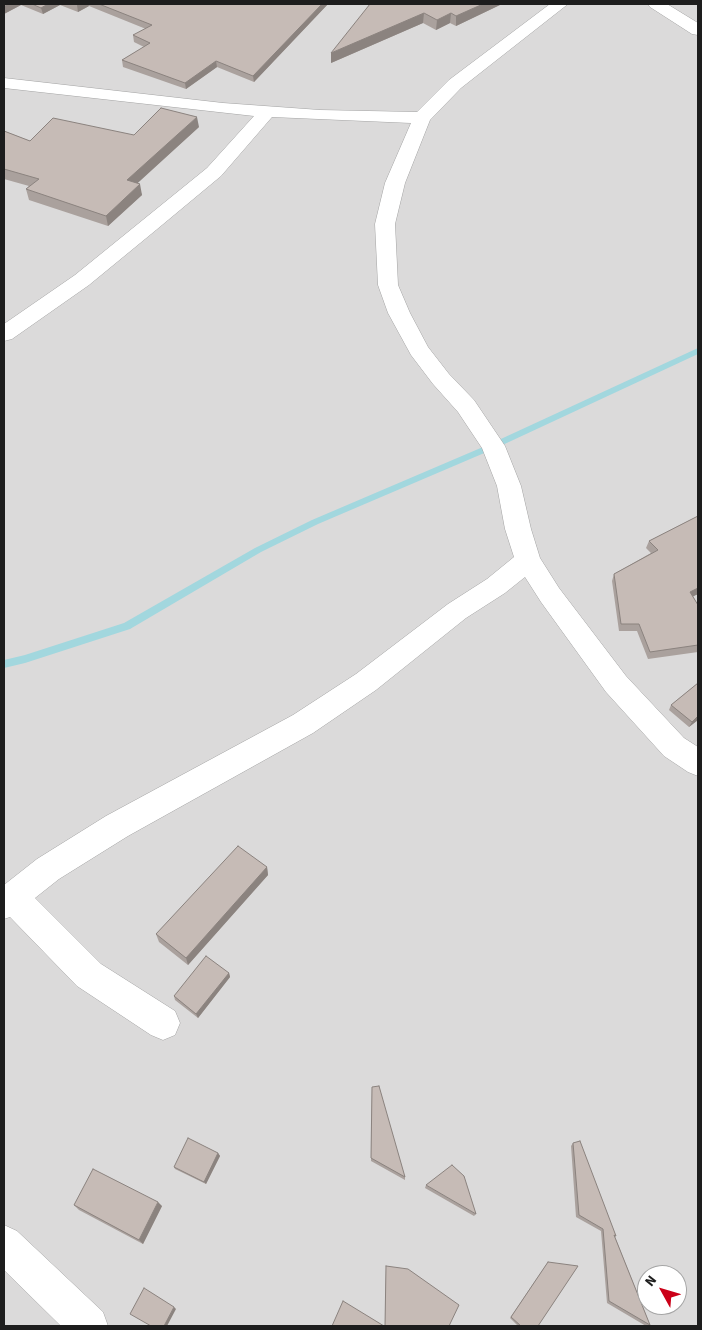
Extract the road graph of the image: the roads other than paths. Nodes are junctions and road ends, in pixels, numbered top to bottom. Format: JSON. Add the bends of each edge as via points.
{"nodes":[{"id":1,"x":560,"y":4,"type":"edge"},
{"id":2,"x":656,"y":4,"type":"edge"},
{"id":3,"x":698,"y":30,"type":"edge"},
{"id":4,"x":4,"y":84,"type":"edge"},
{"id":5,"x":268,"y":111,"type":"junction"},
{"id":6,"x":422,"y":118,"type":"junction"},
{"id":7,"x":4,"y":334,"type":"edge"},
{"id":8,"x":528,"y":560,"type":"junction"},
{"id":9,"x":698,"y":763,"type":"edge"},
{"id":10,"x":8,"y":901,"type":"edge"},
{"id":11,"x":163,"y":1023,"type":"dead end"},
{"id":12,"x":4,"y":1244,"type":"edge"},
{"id":13,"x":89,"y":1326,"type":"edge"}],
"edges":[{"from":1,"to":6,"type":"street","via":[[455,84]]},
{"from":2,"to":3,"type":"street"},
{"from":4,"to":5,"type":"street"},
{"from":5,"to":6,"type":"street"},
{"from":5,"to":7,"type":"street","via":[[206,178],[82,280]]},
{"from":6,"to":8,"type":"street","via":[[395,183],[385,224],[388,285],[419,350],[466,406],[493,446],[509,486]]},
{"from":8,"to":9,"type":"street","via":[[616,684],[674,747]]},
{"from":8,"to":10,"type":"street","via":[[366,682],[303,724],[117,826],[48,869]]},
{"from":10,"to":11,"type":"street","via":[[89,975]]},
{"from":12,"to":13,"type":"street"}]}
